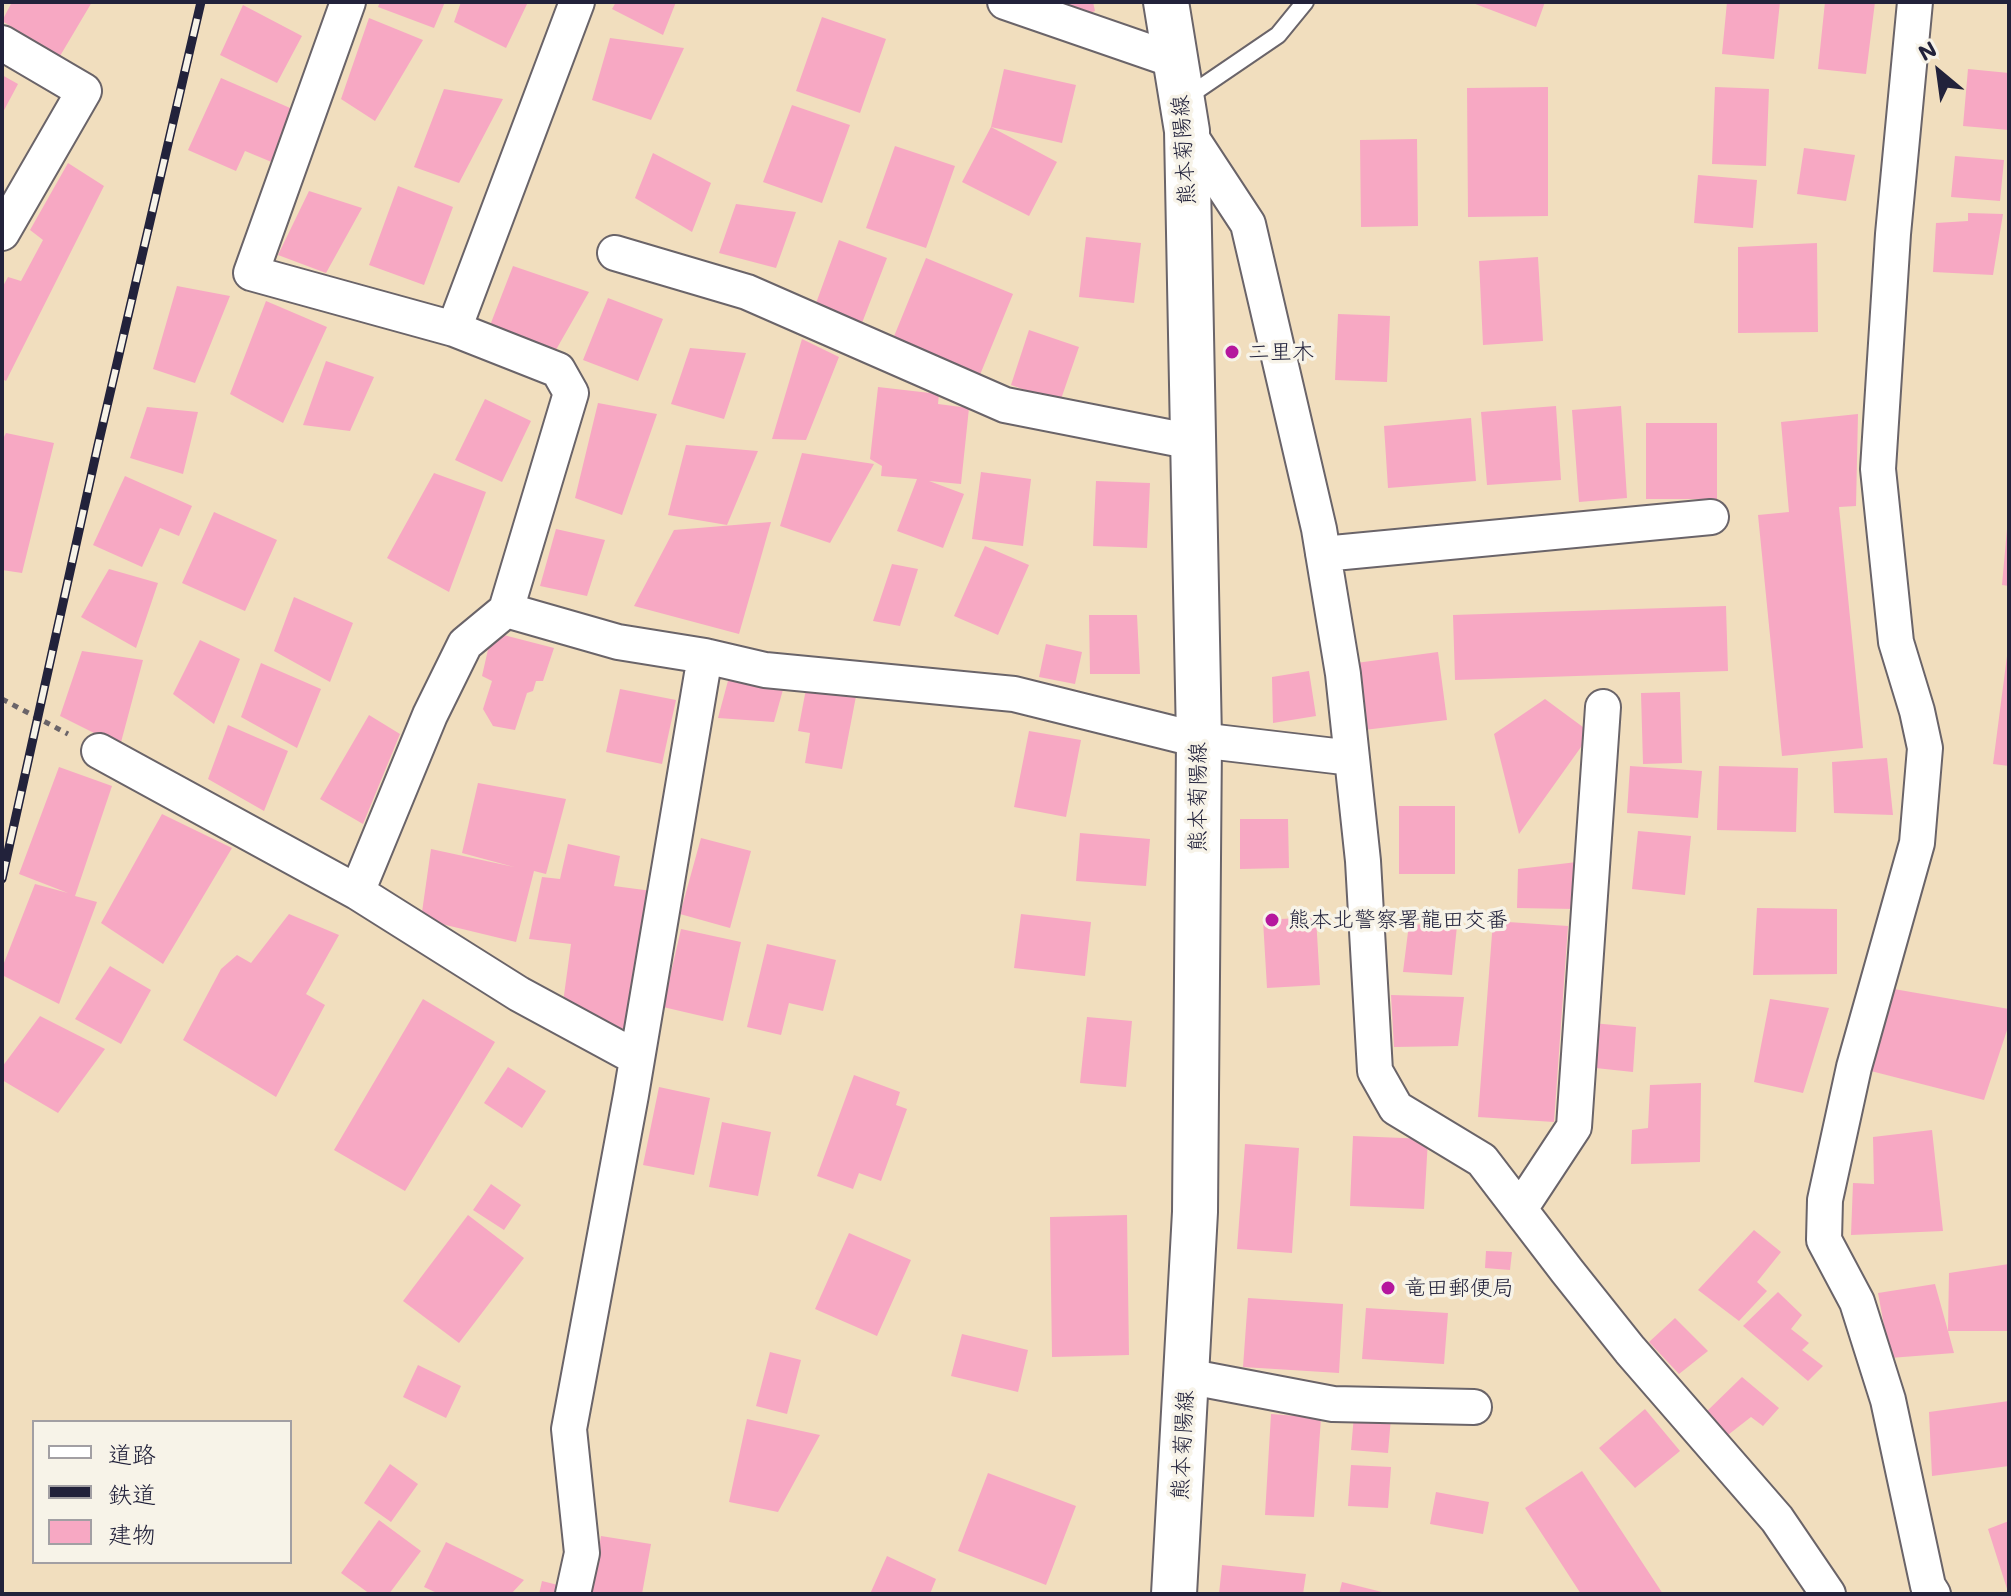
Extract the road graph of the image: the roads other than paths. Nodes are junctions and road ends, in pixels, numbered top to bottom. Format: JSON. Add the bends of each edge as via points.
{"nodes":[{"id":1,"x":348,"y":2,"type":"edge"},
{"id":2,"x":577,"y":2,"type":"edge"},
{"id":3,"x":1005,"y":2,"type":"edge"},
{"id":4,"x":1166,"y":2,"type":"edge"},
{"id":5,"x":1305,"y":2,"type":"edge"},
{"id":6,"x":1915,"y":2,"type":"edge"},
{"id":7,"x":2,"y":43,"type":"edge"},
{"id":8,"x":1182,"y":97,"type":"junction"},
{"id":9,"x":2,"y":233,"type":"edge"},
{"id":10,"x":615,"y":253,"type":"dead end"},
{"id":11,"x":454,"y":329,"type":"junction"},
{"id":12,"x":1193,"y":442,"type":"junction"},
{"id":13,"x":1711,"y":517,"type":"dead end"},
{"id":14,"x":1323,"y":554,"type":"junction"},
{"id":15,"x":506,"y":610,"type":"junction"},
{"id":16,"x":705,"y":656,"type":"junction"},
{"id":17,"x":1603,"y":707,"type":"dead end"},
{"id":18,"x":1199,"y":740,"type":"junction"},
{"id":19,"x":99,"y":751,"type":"road end"},
{"id":20,"x":1352,"y":758,"type":"junction"},
{"id":21,"x":357,"y":892,"type":"junction"},
{"id":22,"x":637,"y":1058,"type":"junction"},
{"id":23,"x":1520,"y":1209,"type":"junction"},
{"id":24,"x":1186,"y":1376,"type":"junction"},
{"id":25,"x":1474,"y":1407,"type":"dead end"},
{"id":26,"x":573,"y":1594,"type":"edge"},
{"id":27,"x":1174,"y":1594,"type":"edge"},
{"id":28,"x":1828,"y":1594,"type":"edge"},
{"id":29,"x":1933,"y":1594,"type":"edge"}],
"edges":[{"from":1,"to":11,"type":"street","via":[[251,273]]},
{"from":2,"to":11,"type":"street"},
{"from":3,"to":8,"type":"street"},
{"from":4,"to":8,"type":"main road","name":"熊本菊陽線"},
{"from":5,"to":8,"type":"lane","via":[[1278,35]]},
{"from":6,"to":29,"type":"street","via":[[1878,469],[1896,642],[1925,748],[1917,843],[1854,1067],[1825,1200],[1824,1240],[1857,1302],[1888,1400]]},
{"from":7,"to":9,"type":"street","via":[[84,91]]},
{"from":8,"to":12,"type":"main road","name":"熊本菊陽線"},
{"from":8,"to":14,"type":"street","via":[[1248,224]]},
{"from":10,"to":12,"type":"street","via":[[747,292],[1005,405]]},
{"from":11,"to":15,"type":"street","via":[[558,370],[571,393]]},
{"from":12,"to":18,"type":"main road","name":"熊本菊陽線"},
{"from":13,"to":14,"type":"street"},
{"from":14,"to":20,"type":"street"},
{"from":15,"to":16,"type":"street","via":[[618,642]]},
{"from":15,"to":21,"type":"street","via":[[465,644]]},
{"from":16,"to":18,"type":"street","via":[[765,670],[1014,694]]},
{"from":16,"to":22,"type":"street"},
{"from":17,"to":23,"type":"street","via":[[1574,1127]]},
{"from":18,"to":20,"type":"street"},
{"from":18,"to":24,"type":"main road","name":"熊本菊陽線","via":[[1195,1212]]},
{"from":19,"to":21,"type":"street"},
{"from":20,"to":23,"type":"street","via":[[1375,1071],[1396,1108],[1482,1160]]},
{"from":21,"to":22,"type":"street","via":[[519,994]]},
{"from":22,"to":26,"type":"street","via":[[569,1429],[582,1553]]},
{"from":23,"to":28,"type":"street","via":[[1630,1350],[1777,1519]]},
{"from":24,"to":25,"type":"street","via":[[1333,1404]]},
{"from":24,"to":27,"type":"main road","name":"熊本菊陽線"}]}
